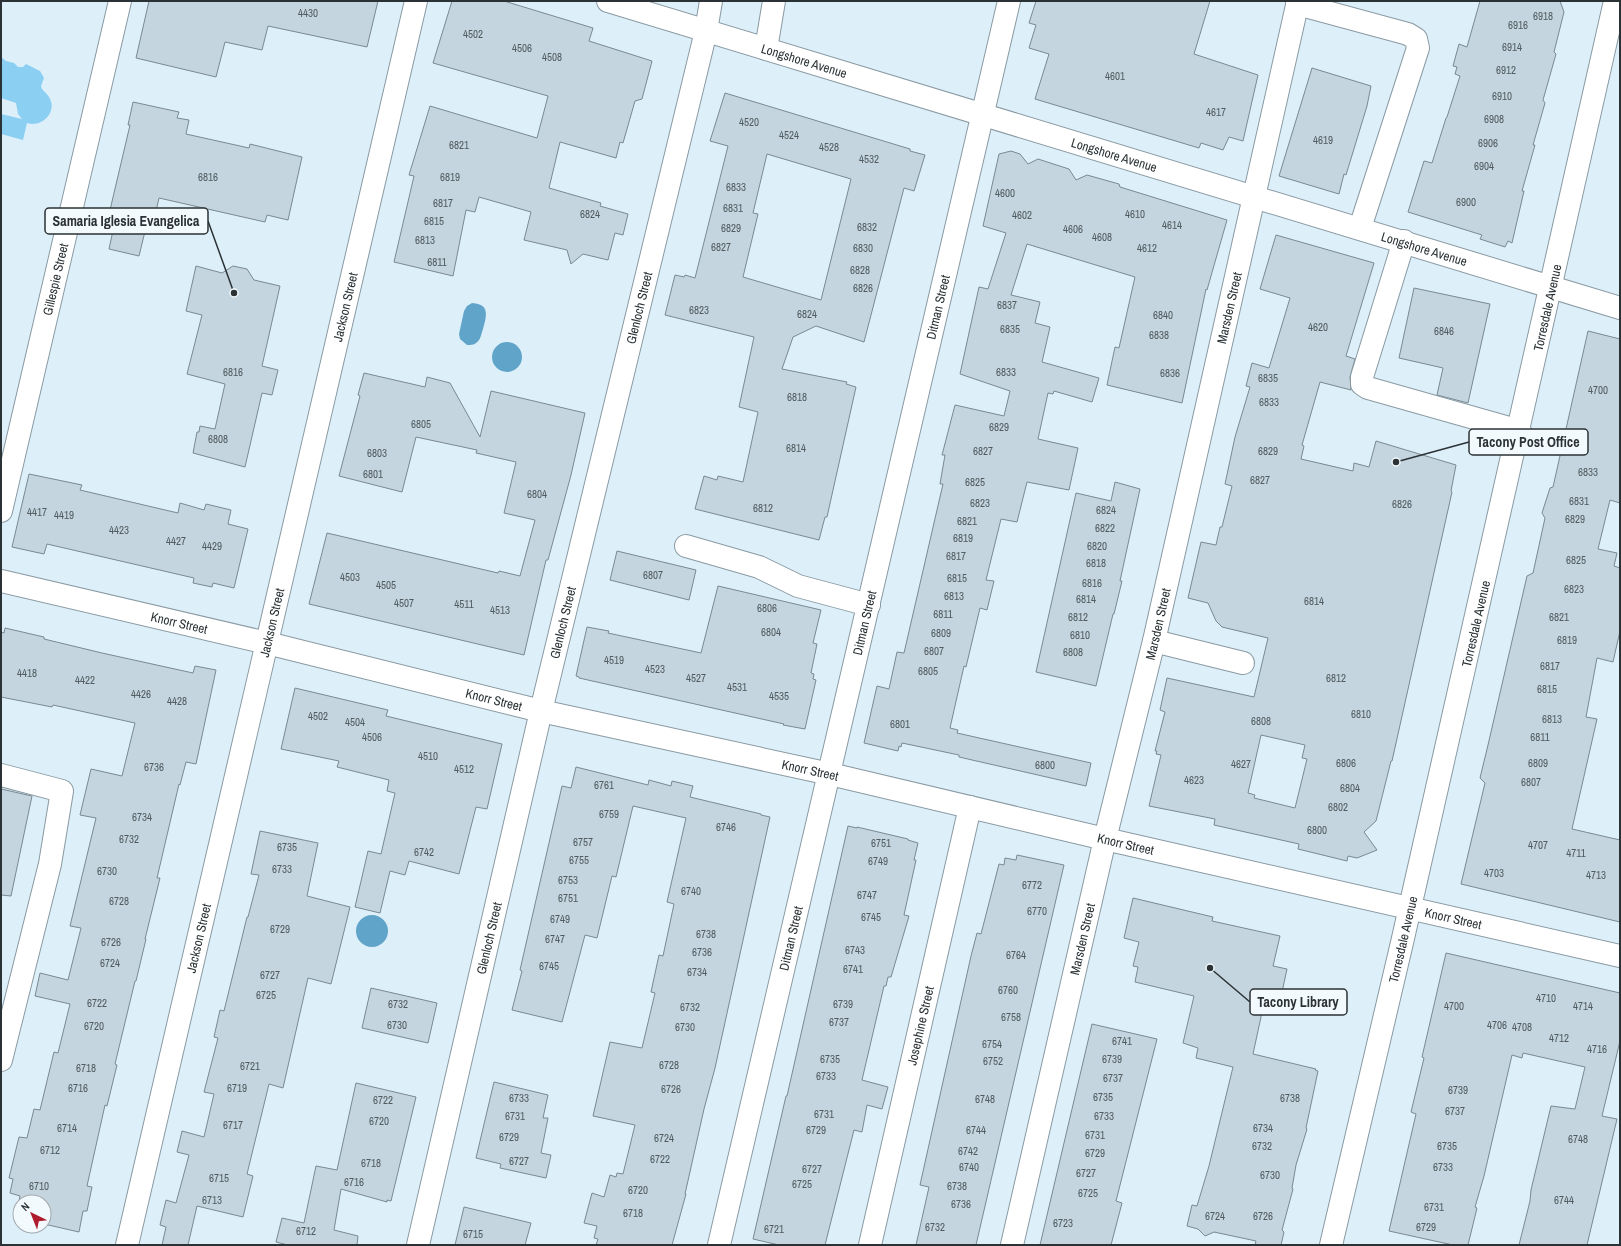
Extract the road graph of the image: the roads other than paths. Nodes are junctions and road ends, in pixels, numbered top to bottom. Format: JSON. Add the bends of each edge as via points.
{"nodes":[{"id":1,"x":120,"y":1,"type":"edge"},
{"id":2,"x":416,"y":1,"type":"edge"},
{"id":3,"x":608,"y":1,"type":"edge"},
{"id":4,"x":711,"y":1,"type":"edge"},
{"id":5,"x":774,"y":1,"type":"edge"},
{"id":6,"x":1009,"y":1,"type":"edge"},
{"id":7,"x":1616,"y":1,"type":"edge"},
{"id":8,"x":1298,"y":3,"type":"edge"},
{"id":9,"x":706,"y":30,"type":"junction"},
{"id":10,"x":766,"y":48,"type":"junction"},
{"id":11,"x":983,"y":114,"type":"junction"},
{"id":12,"x":1254,"y":198,"type":"junction"},
{"id":13,"x":1360,"y":228,"type":"junction"},
{"id":14,"x":1404,"y":241,"type":"junction"},
{"id":15,"x":1553,"y":287,"type":"junction"},
{"id":16,"x":1620,"y":308,"type":"edge"},
{"id":17,"x":1520,"y":431,"type":"junction"},
{"id":18,"x":1,"y":511,"type":"edge"},
{"id":19,"x":686,"y":546,"type":"dead end"},
{"id":20,"x":1,"y":581,"type":"edge"},
{"id":21,"x":869,"y":605,"type":"junction"},
{"id":22,"x":1154,"y":642,"type":"junction"},
{"id":23,"x":268,"y":643,"type":"junction"},
{"id":24,"x":1243,"y":663,"type":"dead end"},
{"id":25,"x":541,"y":711,"type":"junction"},
{"id":26,"x":830,"y":774,"type":"junction"},
{"id":27,"x":1,"y":775,"type":"edge"},
{"id":28,"x":970,"y":807,"type":"junction"},
{"id":29,"x":1106,"y":839,"type":"junction"},
{"id":30,"x":1410,"y":909,"type":"junction"},
{"id":31,"x":1620,"y":956,"type":"edge"},
{"id":32,"x":1,"y":1060,"type":"edge"},
{"id":33,"x":127,"y":1245,"type":"edge"},
{"id":34,"x":418,"y":1245,"type":"edge"},
{"id":35,"x":719,"y":1245,"type":"edge"},
{"id":36,"x":870,"y":1245,"type":"edge"},
{"id":37,"x":1012,"y":1245,"type":"edge"},
{"id":38,"x":1331,"y":1245,"type":"edge"}],
"edges":[{"from":1,"to":18,"type":"street","name":"Gillespie Street"},
{"from":2,"to":23,"type":"street","name":"Jackson Street"},
{"from":3,"to":9,"type":"street","name":"Longshore Avenue"},
{"from":4,"to":9,"type":"street","name":"Glenloch Street"},
{"from":5,"to":10,"type":"street"},
{"from":6,"to":11,"type":"street","name":"Ditman Street"},
{"from":7,"to":15,"type":"street","name":"Torresdale Avenue"},
{"from":8,"to":12,"type":"street","name":"Marsden Street"},
{"from":8,"to":13,"type":"street","via":[[1408,34],[1416,39],[1418,48]]},
{"from":9,"to":10,"type":"street","name":"Longshore Avenue"},
{"from":9,"to":25,"type":"street","name":"Glenloch Street"},
{"from":10,"to":11,"type":"street","name":"Longshore Avenue"},
{"from":11,"to":12,"type":"street","name":"Longshore Avenue"},
{"from":11,"to":21,"type":"street","name":"Ditman Street"},
{"from":12,"to":13,"type":"street","name":"Longshore Avenue"},
{"from":12,"to":22,"type":"street","name":"Marsden Street"},
{"from":13,"to":14,"type":"street","name":"Longshore Avenue"},
{"from":14,"to":15,"type":"street","name":"Longshore Avenue"},
{"from":14,"to":17,"type":"street","via":[[1362,384],[1368,388]]},
{"from":15,"to":16,"type":"street","name":"Longshore Avenue"},
{"from":15,"to":17,"type":"street","name":"Torresdale Avenue"},
{"from":17,"to":30,"type":"street","name":"Torresdale Avenue"},
{"from":19,"to":21,"type":"street","via":[[759,567],[798,586]]},
{"from":20,"to":23,"type":"street","name":"Knorr Street"},
{"from":21,"to":26,"type":"street","name":"Ditman Street"},
{"from":22,"to":24,"type":"street"},
{"from":22,"to":29,"type":"street","name":"Marsden Street"},
{"from":23,"to":25,"type":"street","name":"Knorr Street"},
{"from":23,"to":33,"type":"street","name":"Jackson Street"},
{"from":25,"to":26,"type":"street","name":"Knorr Street"},
{"from":25,"to":34,"type":"street","name":"Glenloch Street"},
{"from":26,"to":28,"type":"street","name":"Knorr Street"},
{"from":26,"to":35,"type":"street","name":"Ditman Street"},
{"from":27,"to":32,"type":"street","via":[[62,791],[50,864]]},
{"from":28,"to":29,"type":"street","name":"Knorr Street"},
{"from":28,"to":36,"type":"street","name":"Josephine Street"},
{"from":29,"to":30,"type":"street","name":"Knorr Street"},
{"from":29,"to":37,"type":"street","name":"Marsden Street"},
{"from":30,"to":31,"type":"street","name":"Knorr Street"},
{"from":30,"to":38,"type":"street","name":"Torresdale Avenue"}]}
